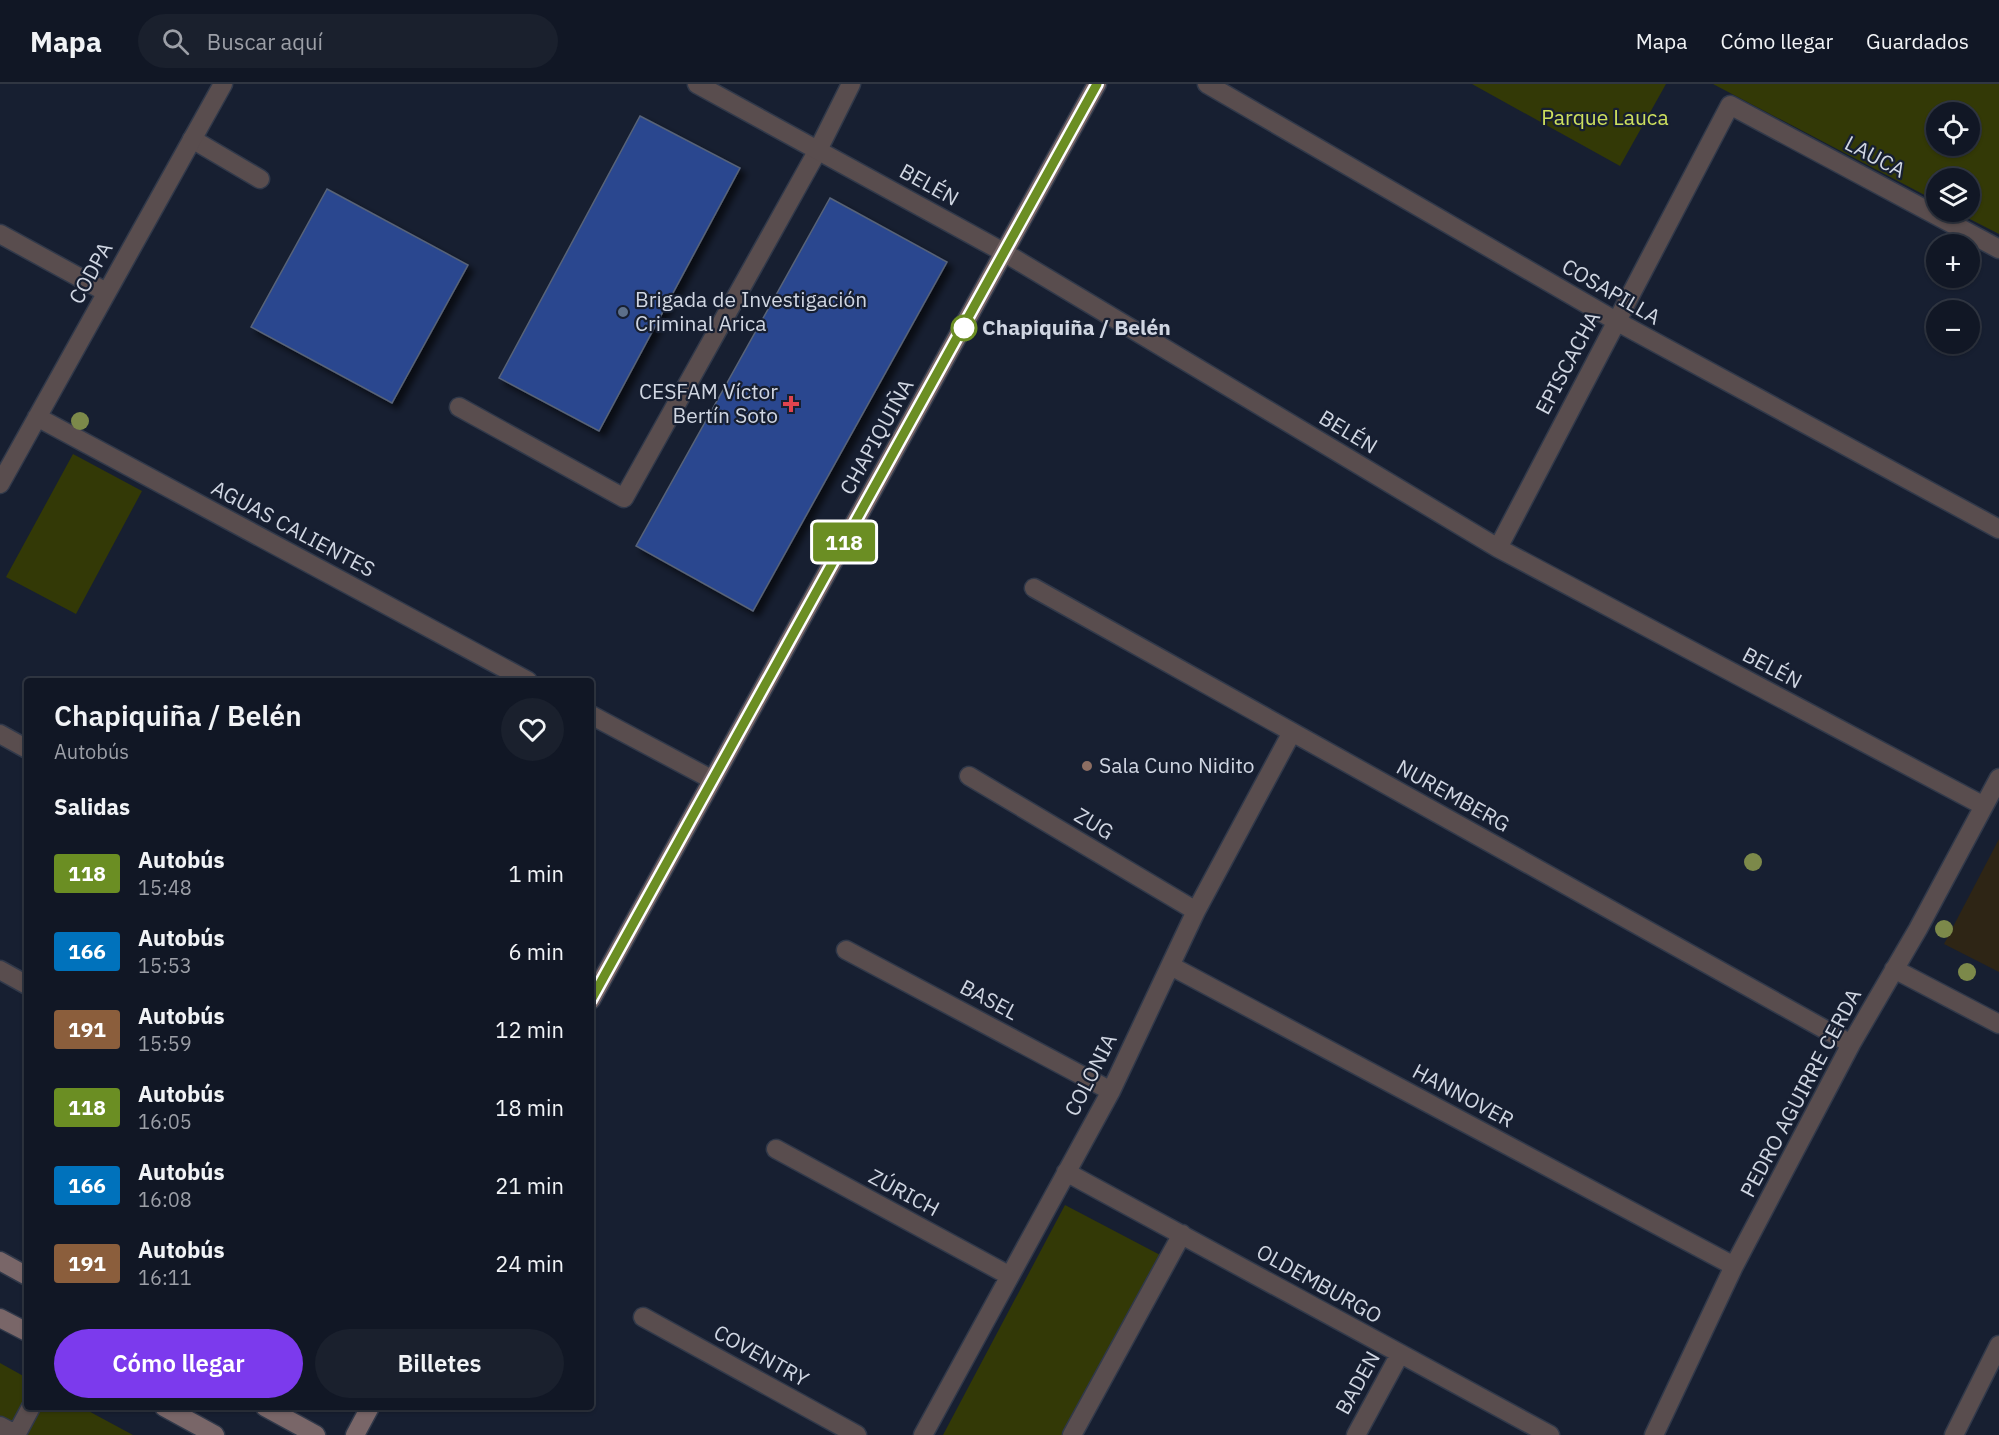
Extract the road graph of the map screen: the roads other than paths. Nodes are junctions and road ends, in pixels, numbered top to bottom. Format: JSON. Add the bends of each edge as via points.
{"nodes":[{"id":1,"x":223,"y":84,"type":"edge"},
{"id":2,"x":697,"y":84,"type":"edge"},
{"id":3,"x":851,"y":84,"type":"edge"},
{"id":4,"x":1097,"y":84,"type":"edge"},
{"id":5,"x":1207,"y":84,"type":"edge"},
{"id":6,"x":1730,"y":105,"type":"joint"},
{"id":7,"x":192,"y":139,"type":"junction"},
{"id":8,"x":818,"y":150,"type":"junction"},
{"id":9,"x":260,"y":179,"type":"dead end"},
{"id":10,"x":0,"y":234,"type":"edge"},
{"id":11,"x":1999,"y":249,"type":"edge"},
{"id":12,"x":1005,"y":253,"type":"junction"},
{"id":13,"x":106,"y":292,"type":"junction"},
{"id":14,"x":1616,"y":321,"type":"junction"},
{"id":15,"x":459,"y":407,"type":"dead end"},
{"id":16,"x":37,"y":417,"type":"junction"},
{"id":17,"x":0,"y":484,"type":"edge"},
{"id":18,"x":1999,"y":529,"type":"edge"},
{"id":19,"x":1498,"y":548,"type":"junction"},
{"id":20,"x":1034,"y":588,"type":"dead end"},
{"id":21,"x":522,"y":678,"type":"edge"},
{"id":22,"x":594,"y":717,"type":"edge"},
{"id":23,"x":1292,"y":732,"type":"junction"},
{"id":24,"x":0,"y":734,"type":"edge"},
{"id":25,"x":24,"y":747,"type":"edge"},
{"id":26,"x":969,"y":776,"type":"dead end"},
{"id":27,"x":1999,"y":778,"type":"edge"},
{"id":28,"x":711,"y":779,"type":"junction"},
{"id":29,"x":1984,"y":806,"type":"junction"},
{"id":30,"x":1196,"y":911,"type":"junction"},
{"id":31,"x":846,"y":950,"type":"dead end"},
{"id":32,"x":1171,"y":966,"type":"junction"},
{"id":33,"x":1893,"y":969,"type":"junction"},
{"id":34,"x":0,"y":970,"type":"edge"},
{"id":35,"x":24,"y":983,"type":"edge"},
{"id":36,"x":594,"y":994,"type":"edge"},
{"id":37,"x":1999,"y":1024,"type":"edge"},
{"id":38,"x":1851,"y":1044,"type":"junction"},
{"id":39,"x":1110,"y":1091,"type":"junction"},
{"id":40,"x":776,"y":1149,"type":"dead end"},
{"id":41,"x":1066,"y":1172,"type":"junction"},
{"id":42,"x":1182,"y":1234,"type":"junction"},
{"id":43,"x":0,"y":1261,"type":"edge"},
{"id":44,"x":1734,"y":1266,"type":"junction"},
{"id":45,"x":24,"y":1274,"type":"edge"},
{"id":46,"x":1010,"y":1276,"type":"junction"},
{"id":47,"x":0,"y":1317,"type":"edge"},
{"id":48,"x":643,"y":1317,"type":"dead end"},
{"id":49,"x":24,"y":1330,"type":"edge"},
{"id":50,"x":1999,"y":1345,"type":"edge"},
{"id":51,"x":1400,"y":1354,"type":"junction"},
{"id":52,"x":29,"y":1410,"type":"edge"},
{"id":53,"x":169,"y":1410,"type":"edge"},
{"id":54,"x":270,"y":1410,"type":"edge"},
{"id":55,"x":368,"y":1410,"type":"edge"},
{"id":56,"x":0,"y":1426,"type":"edge"},
{"id":57,"x":16,"y":1435,"type":"edge"},
{"id":58,"x":215,"y":1435,"type":"edge"},
{"id":59,"x":316,"y":1435,"type":"edge"},
{"id":60,"x":355,"y":1435,"type":"edge"},
{"id":61,"x":857,"y":1435,"type":"edge"},
{"id":62,"x":923,"y":1435,"type":"edge"},
{"id":63,"x":1072,"y":1435,"type":"edge"},
{"id":64,"x":1356,"y":1435,"type":"edge"},
{"id":65,"x":1550,"y":1435,"type":"edge"},
{"id":66,"x":1654,"y":1435,"type":"edge"},
{"id":67,"x":1954,"y":1435,"type":"edge"}],
"edges":[{"from":1,"to":7,"type":"street","name":"CODPA"},
{"from":2,"to":8,"type":"street","name":"BELÉN"},
{"from":3,"to":8,"type":"street"},
{"from":4,"to":12,"type":"street","name":"CHAPIQUIÑA"},
{"from":5,"to":14,"type":"street","name":"COSAPILLA"},
{"from":6,"to":11,"type":"street","name":"LAUCA"},
{"from":6,"to":14,"type":"street","name":"EPISCACHA"},
{"from":7,"to":9,"type":"street"},
{"from":7,"to":13,"type":"street","name":"CODPA"},
{"from":8,"to":12,"type":"street","name":"BELÉN"},
{"from":8,"to":15,"type":"street","via":[[624,498]]},
{"from":10,"to":13,"type":"street"},
{"from":12,"to":19,"type":"street","name":"BELÉN"},
{"from":12,"to":28,"type":"street","name":"CHAPIQUIÑA"},
{"from":13,"to":16,"type":"street","name":"CODPA"},
{"from":14,"to":18,"type":"street","name":"COSAPILLA"},
{"from":14,"to":19,"type":"street","name":"EPISCACHA"},
{"from":16,"to":17,"type":"street","name":"CODPA"},
{"from":16,"to":21,"type":"street","name":"AGUAS CALIENTES"},
{"from":19,"to":29,"type":"street","name":"BELÉN"},
{"from":20,"to":23,"type":"street","name":"NUREMBERG"},
{"from":22,"to":28,"type":"street"},
{"from":23,"to":30,"type":"street","name":"COLONIA"},
{"from":23,"to":38,"type":"street","name":"NUREMBERG"},
{"from":24,"to":25,"type":"street"},
{"from":26,"to":30,"type":"street","name":"ZUG"},
{"from":27,"to":29,"type":"street","name":"PEDRO AGUIRRE CERDA"},
{"from":28,"to":36,"type":"street","name":"CHAPIQUIÑA"},
{"from":29,"to":33,"type":"street","name":"PEDRO AGUIRRE CERDA"},
{"from":30,"to":32,"type":"street","name":"COLONIA"},
{"from":31,"to":39,"type":"street","name":"BASEL"},
{"from":32,"to":39,"type":"street","name":"COLONIA"},
{"from":32,"to":44,"type":"street","name":"HANNOVER"},
{"from":33,"to":37,"type":"street"},
{"from":33,"to":38,"type":"street","name":"PEDRO AGUIRRE CERDA"},
{"from":34,"to":35,"type":"street"},
{"from":38,"to":44,"type":"street","name":"PEDRO AGUIRRE CERDA"},
{"from":39,"to":41,"type":"street","name":"COLONIA"},
{"from":40,"to":46,"type":"street","name":"ZÚRICH"},
{"from":41,"to":42,"type":"street","name":"OLDEMBURGO"},
{"from":41,"to":46,"type":"street","name":"COLONIA"},
{"from":42,"to":51,"type":"street","name":"OLDEMBURGO"},
{"from":42,"to":63,"type":"street"},
{"from":43,"to":45,"type":"street"},
{"from":44,"to":66,"type":"street","name":"PEDRO AGUIRRE CERDA"},
{"from":46,"to":62,"type":"street","name":"COLONIA"},
{"from":47,"to":49,"type":"street"},
{"from":48,"to":61,"type":"street","name":"COVENTRY"},
{"from":50,"to":67,"type":"street"},
{"from":51,"to":64,"type":"street","name":"BADEN"},
{"from":51,"to":65,"type":"street","name":"OLDEMBURGO"},
{"from":52,"to":57,"type":"street"},
{"from":53,"to":58,"type":"street"},
{"from":54,"to":59,"type":"street"},
{"from":55,"to":60,"type":"street"},
{"from":56,"to":57,"type":"street"}]}
